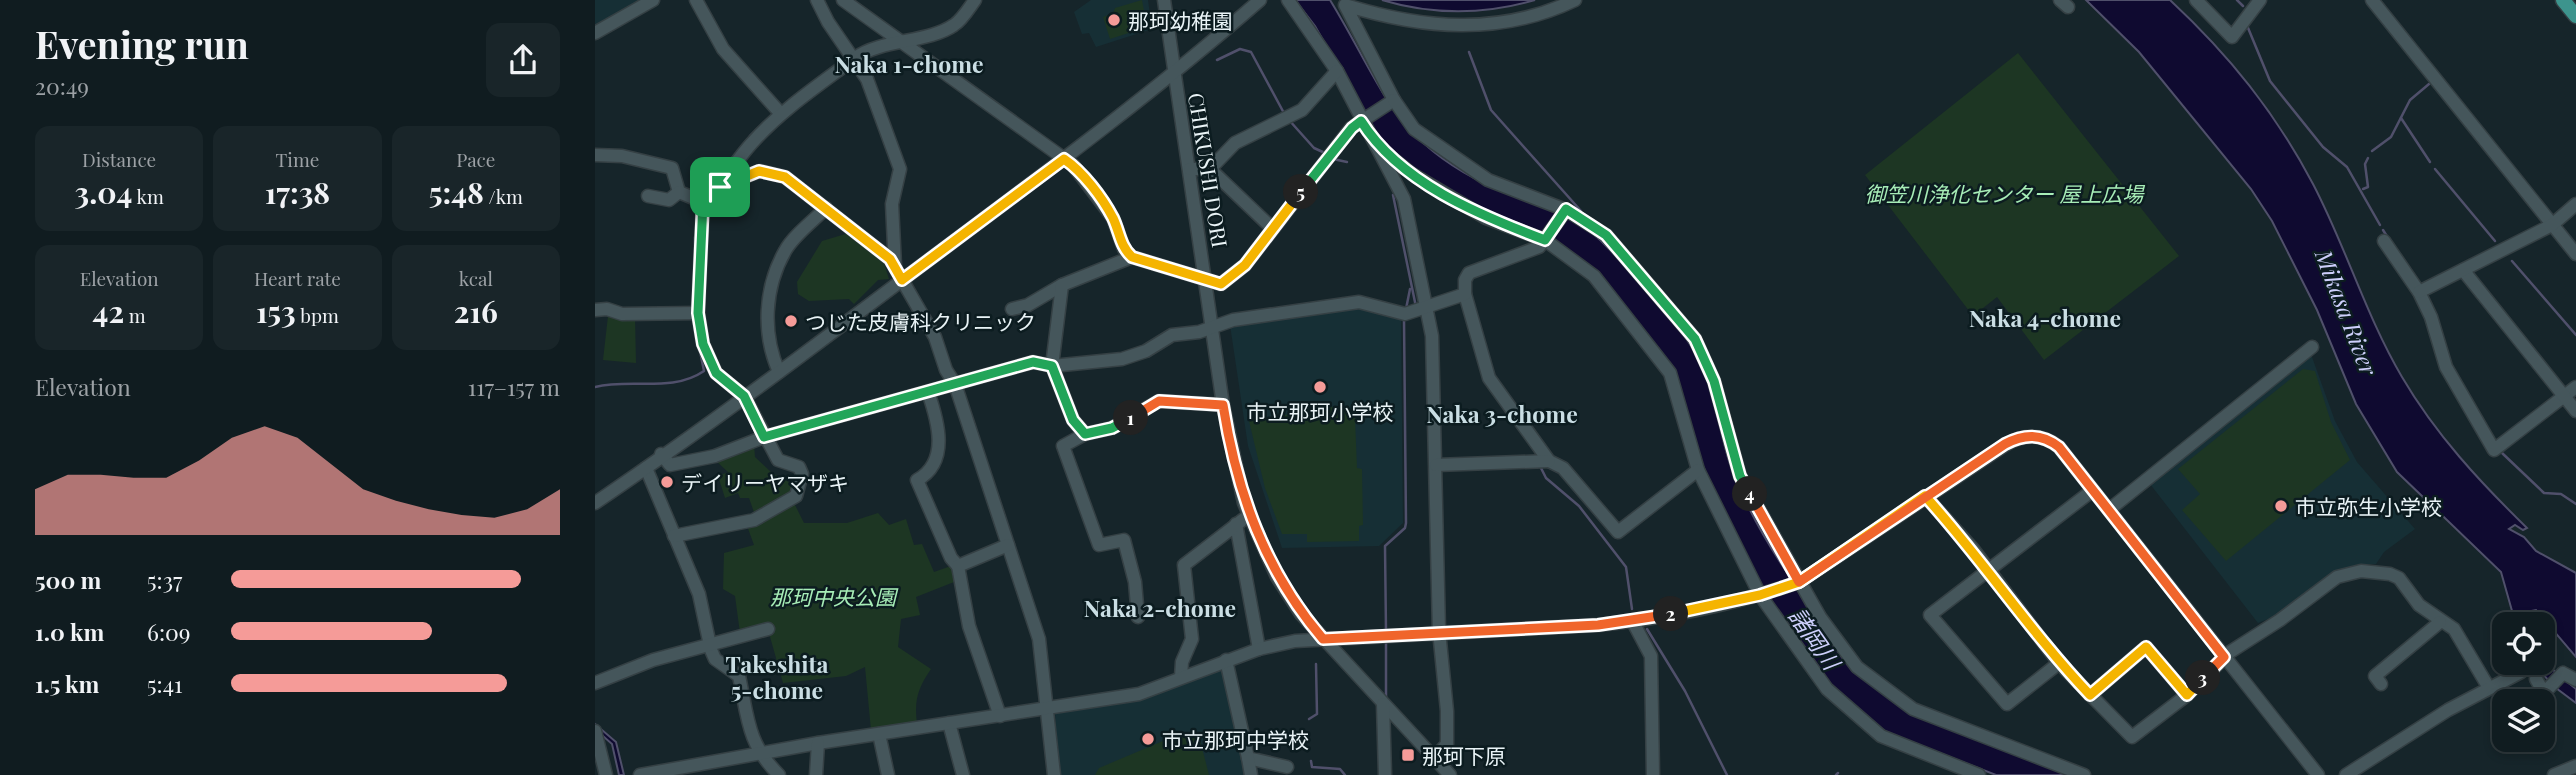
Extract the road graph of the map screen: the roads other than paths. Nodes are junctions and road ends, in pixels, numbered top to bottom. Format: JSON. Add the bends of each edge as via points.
{"nodes":[{"id":1,"x":653,"y":0,"type":"edge"},
{"id":2,"x":696,"y":0,"type":"edge"},
{"id":3,"x":817,"y":0,"type":"edge"},
{"id":4,"x":843,"y":0,"type":"edge"},
{"id":5,"x":975,"y":0,"type":"edge"},
{"id":6,"x":1164,"y":0,"type":"edge"},
{"id":7,"x":1260,"y":0,"type":"edge"},
{"id":8,"x":1288,"y":0,"type":"edge"},
{"id":9,"x":1575,"y":0,"type":"edge"},
{"id":10,"x":2196,"y":0,"type":"edge"},
{"id":11,"x":2260,"y":0,"type":"edge"},
{"id":12,"x":2372,"y":0,"type":"edge"},
{"id":13,"x":2563,"y":0,"type":"edge"},
{"id":14,"x":2576,"y":16,"type":"edge"},
{"id":15,"x":595,"y":33,"type":"edge"},
{"id":16,"x":900,"y":43,"type":"junction"},
{"id":17,"x":855,"y":58,"type":"junction"},
{"id":18,"x":1337,"y":71,"type":"junction"},
{"id":19,"x":1174,"y":74,"type":"junction"},
{"id":20,"x":1392,"y":101,"type":"junction"},
{"id":21,"x":781,"y":114,"type":"junction"},
{"id":22,"x":1363,"y":120,"type":"junction"},
{"id":23,"x":1377,"y":146,"type":"junction"},
{"id":24,"x":595,"y":155,"type":"edge"},
{"id":25,"x":1064,"y":159,"type":"junction"},
{"id":26,"x":1190,"y":169,"type":"junction"},
{"id":27,"x":1210,"y":169,"type":"junction"},
{"id":28,"x":720,"y":187,"type":"junction"},
{"id":29,"x":679,"y":192,"type":"junction"},
{"id":30,"x":648,"y":196,"type":"dead end"},
{"id":31,"x":703,"y":202,"type":"junction"},
{"id":32,"x":2576,"y":204,"type":"edge"},
{"id":33,"x":826,"y":208,"type":"junction"},
{"id":34,"x":1566,"y":209,"type":"junction"},
{"id":35,"x":2552,"y":225,"type":"junction"},
{"id":36,"x":1272,"y":228,"type":"junction"},
{"id":37,"x":1545,"y":240,"type":"junction"},
{"id":38,"x":2384,"y":241,"type":"dead end"},
{"id":39,"x":2576,"y":254,"type":"edge"},
{"id":40,"x":1132,"y":257,"type":"junction"},
{"id":41,"x":895,"y":266,"type":"junction"},
{"id":42,"x":2463,"y":270,"type":"junction"},
{"id":43,"x":1206,"y":279,"type":"junction"},
{"id":44,"x":902,"y":280,"type":"junction"},
{"id":45,"x":1062,"y":285,"type":"junction"},
{"id":46,"x":2419,"y":292,"type":"junction"},
{"id":47,"x":1465,"y":294,"type":"junction"},
{"id":48,"x":1427,"y":307,"type":"junction"},
{"id":49,"x":1012,"y":309,"type":"dead end"},
{"id":50,"x":595,"y":310,"type":"edge"},
{"id":51,"x":698,"y":313,"type":"junction"},
{"id":52,"x":1212,"y":327,"type":"junction"},
{"id":53,"x":2312,"y":347,"type":"dead end"},
{"id":54,"x":1052,"y":366,"type":"junction"},
{"id":55,"x":779,"y":372,"type":"junction"},
{"id":56,"x":955,"y":384,"type":"junction"},
{"id":57,"x":2576,"y":387,"type":"edge"},
{"id":58,"x":928,"y":392,"type":"junction"},
{"id":59,"x":744,"y":396,"type":"junction"},
{"id":60,"x":2564,"y":396,"type":"junction"},
{"id":61,"x":1223,"y":405,"type":"junction"},
{"id":62,"x":2576,"y":411,"type":"edge"},
{"id":63,"x":1085,"y":434,"type":"junction"},
{"id":64,"x":764,"y":437,"type":"junction"},
{"id":65,"x":661,"y":454,"type":"junction"},
{"id":66,"x":1549,"y":461,"type":"junction"},
{"id":67,"x":1436,"y":465,"type":"junction"},
{"id":68,"x":646,"y":468,"type":"junction"},
{"id":69,"x":1698,"y":471,"type":"junction"},
{"id":70,"x":2093,"y":490,"type":"junction"},
{"id":71,"x":1925,"y":496,"type":"junction"},
{"id":72,"x":595,"y":503,"type":"edge"},
{"id":73,"x":2110,"y":509,"type":"junction"},
{"id":74,"x":1249,"y":515,"type":"junction"},
{"id":75,"x":1236,"y":524,"type":"junction"},
{"id":76,"x":674,"y":536,"type":"junction"},
{"id":77,"x":1008,"y":545,"type":"junction"},
{"id":78,"x":958,"y":566,"type":"junction"},
{"id":79,"x":1988,"y":569,"type":"junction"},
{"id":80,"x":1799,"y":582,"type":"junction"},
{"id":81,"x":1760,"y":595,"type":"junction"},
{"id":82,"x":1138,"y":617,"type":"dead end"},
{"id":83,"x":1633,"y":621,"type":"junction"},
{"id":84,"x":2440,"y":622,"type":"junction"},
{"id":85,"x":768,"y":629,"type":"dead end"},
{"id":86,"x":1439,"y":631,"type":"junction"},
{"id":87,"x":1323,"y":639,"type":"junction"},
{"id":88,"x":710,"y":644,"type":"junction"},
{"id":89,"x":1259,"y":649,"type":"junction"},
{"id":90,"x":2224,"y":657,"type":"junction"},
{"id":91,"x":1226,"y":660,"type":"junction"},
{"id":92,"x":2059,"y":663,"type":"junction"},
{"id":93,"x":2515,"y":675,"type":"edge"},
{"id":94,"x":1181,"y":677,"type":"junction"},
{"id":95,"x":2536,"y":679,"type":"dead end"},
{"id":96,"x":2576,"y":680,"type":"edge"},
{"id":97,"x":595,"y":683,"type":"edge"},
{"id":98,"x":2381,"y":684,"type":"dead end"},
{"id":99,"x":2489,"y":688,"type":"junction"},
{"id":100,"x":2090,"y":695,"type":"junction"},
{"id":101,"x":2187,"y":695,"type":"junction"},
{"id":102,"x":1383,"y":704,"type":"junction"},
{"id":103,"x":1049,"y":708,"type":"junction"},
{"id":104,"x":1000,"y":716,"type":"junction"},
{"id":105,"x":949,"y":723,"type":"junction"},
{"id":106,"x":595,"y":731,"type":"edge"},
{"id":107,"x":879,"y":734,"type":"junction"},
{"id":108,"x":818,"y":743,"type":"junction"},
{"id":109,"x":758,"y":754,"type":"junction"},
{"id":110,"x":1248,"y":758,"type":"junction"},
{"id":111,"x":1434,"y":758,"type":"junction"},
{"id":112,"x":2576,"y":766,"type":"edge"},
{"id":113,"x":1287,"y":767,"type":"dead end"},
{"id":114,"x":1970,"y":774,"type":"edge"},
{"id":115,"x":606,"y":775,"type":"edge"},
{"id":116,"x":640,"y":775,"type":"edge"},
{"id":117,"x":779,"y":775,"type":"edge"},
{"id":118,"x":817,"y":775,"type":"edge"},
{"id":119,"x":888,"y":775,"type":"edge"},
{"id":120,"x":963,"y":775,"type":"edge"},
{"id":121,"x":1054,"y":775,"type":"edge"},
{"id":122,"x":1251,"y":775,"type":"edge"},
{"id":123,"x":1385,"y":775,"type":"edge"},
{"id":124,"x":1450,"y":775,"type":"edge"},
{"id":125,"x":1653,"y":775,"type":"edge"},
{"id":126,"x":2084,"y":775,"type":"edge"},
{"id":127,"x":2318,"y":775,"type":"edge"},
{"id":128,"x":2346,"y":775,"type":"edge"},
{"id":129,"x":2554,"y":775,"type":"edge"}],
"edges":[{"from":1,"to":15,"type":"street"},
{"from":2,"to":21,"type":"street","via":[[723,49]]},
{"from":3,"to":17,"type":"street"},
{"from":4,"to":16,"type":"street"},
{"from":5,"to":16,"type":"street","via":[[954,26]]},
{"from":6,"to":19,"type":"street","name":"CHIKUSHI DORI"},
{"from":7,"to":19,"type":"street"},
{"from":8,"to":18,"type":"street"},
{"from":9,"to":20,"type":"street","via":[[1503,24],[1479,25],[1390,19],[1345,5]]},
{"from":10,"to":11,"type":"street","via":[[2232,37]]},
{"from":12,"to":35,"type":"street"},
{"from":13,"to":14,"type":"main road"},
{"from":16,"to":17,"type":"street","via":[[867,49]]},
{"from":16,"to":25,"type":"street"},
{"from":17,"to":21,"type":"street"},
{"from":17,"to":41,"type":"street","via":[[877,102],[899,169],[892,204]]},
{"from":18,"to":22,"type":"street"},
{"from":18,"to":27,"type":"street","via":[[1301,110],[1235,143]]},
{"from":19,"to":25,"type":"street"},
{"from":19,"to":26,"type":"street","name":"CHIKUSHI DORI"},
{"from":20,"to":22,"type":"street"},
{"from":20,"to":34,"type":"street","via":[[1414,129],[1488,180]]},
{"from":21,"to":28,"type":"street","via":[[750,145]]},
{"from":22,"to":23,"type":"street"},
{"from":22,"to":36,"type":"street"},
{"from":23,"to":37,"type":"street","via":[[1412,174],[1486,218]]},
{"from":23,"to":48,"type":"street","via":[[1404,199]]},
{"from":24,"to":29,"type":"street","via":[[622,156],[672,168]]},
{"from":25,"to":40,"type":"street","via":[[1087,180]]},
{"from":25,"to":44,"type":"street"},
{"from":26,"to":27,"type":"street"},
{"from":26,"to":43,"type":"street","name":"CHIKUSHI DORI"},
{"from":27,"to":36,"type":"street"},
{"from":28,"to":31,"type":"street"},
{"from":28,"to":33,"type":"street","via":[[759,171],[785,177]]},
{"from":29,"to":30,"type":"street","via":[[669,200]]},
{"from":29,"to":31,"type":"street"},
{"from":31,"to":51,"type":"street"},
{"from":32,"to":35,"type":"street"},
{"from":33,"to":41,"type":"street"},
{"from":33,"to":55,"type":"street","via":[[785,250],[777,271],[766,316]]},
{"from":34,"to":37,"type":"street"},
{"from":34,"to":80,"type":"street","via":[[1606,235],[1695,339],[1714,381],[1740,476]]},
{"from":35,"to":39,"type":"street"},
{"from":35,"to":42,"type":"street"},
{"from":36,"to":43,"type":"street","via":[[1245,265],[1221,284]]},
{"from":37,"to":47,"type":"street","via":[[1539,247],[1469,273]]},
{"from":37,"to":69,"type":"street","via":[[1594,276],[1670,373]]},
{"from":38,"to":46,"type":"street"},
{"from":40,"to":43,"type":"street"},
{"from":40,"to":45,"type":"street"},
{"from":41,"to":44,"type":"street"},
{"from":42,"to":46,"type":"street"},
{"from":42,"to":60,"type":"street"},
{"from":43,"to":52,"type":"street","name":"CHIKUSHI DORI"},
{"from":44,"to":55,"type":"street"},
{"from":44,"to":56,"type":"street","via":[[935,337]]},
{"from":45,"to":49,"type":"street"},
{"from":45,"to":54,"type":"street"},
{"from":46,"to":60,"type":"street","via":[[2446,367],[2494,450]]},
{"from":47,"to":48,"type":"street"},
{"from":47,"to":66,"type":"street","via":[[1489,378]]},
{"from":48,"to":52,"type":"street","via":[[1405,314],[1359,302]]},
{"from":48,"to":67,"type":"street"},
{"from":50,"to":51,"type":"street"},
{"from":51,"to":59,"type":"street","via":[[703,344],[716,373]]},
{"from":52,"to":54,"type":"street","via":[[1172,335],[1122,359]]},
{"from":52,"to":61,"type":"street","name":"CHIKUSHI DORI"},
{"from":53,"to":73,"type":"street"},
{"from":54,"to":56,"type":"street","via":[[1033,362]]},
{"from":54,"to":63,"type":"street","via":[[1073,420]]},
{"from":55,"to":59,"type":"street"},
{"from":56,"to":58,"type":"street"},
{"from":56,"to":77,"type":"street"},
{"from":57,"to":60,"type":"street"},
{"from":58,"to":64,"type":"street"},
{"from":58,"to":78,"type":"street","via":[[939,433],[935,464],[917,480]]},
{"from":59,"to":64,"type":"street"},
{"from":59,"to":65,"type":"street"},
{"from":60,"to":62,"type":"street"},
{"from":61,"to":63,"type":"street","via":[[1159,401],[1112,428]]},
{"from":61,"to":74,"type":"street","name":"CHIKUSHI DORI"},
{"from":63,"to":82,"type":"street","via":[[1063,450],[1099,544],[1124,540]]},
{"from":64,"to":65,"type":"street","via":[[715,456],[670,465]]},
{"from":64,"to":76,"type":"street","via":[[778,460],[799,467],[802,474],[796,496],[754,520]]},
{"from":65,"to":68,"type":"street"},
{"from":66,"to":67,"type":"street"},
{"from":66,"to":69,"type":"street","via":[[1563,468],[1618,532]]},
{"from":67,"to":86,"type":"street"},
{"from":68,"to":72,"type":"street"},
{"from":68,"to":76,"type":"street"},
{"from":69,"to":81,"type":"street"},
{"from":70,"to":71,"type":"street","via":[[2059,447],[2033,436],[2015,439]]},
{"from":70,"to":73,"type":"street"},
{"from":70,"to":79,"type":"street"},
{"from":71,"to":79,"type":"street"},
{"from":71,"to":80,"type":"street"},
{"from":73,"to":90,"type":"street"},
{"from":74,"to":75,"type":"street"},
{"from":74,"to":87,"type":"street","name":"CHIKUSHI DORI","via":[[1277,577]]},
{"from":75,"to":89,"type":"street"},
{"from":75,"to":94,"type":"street","via":[[1184,565],[1192,639]]},
{"from":76,"to":88,"type":"street","via":[[699,594]]},
{"from":77,"to":78,"type":"street"},
{"from":77,"to":103,"type":"street","via":[[1039,639]]},
{"from":78,"to":104,"type":"street","via":[[969,626]]},
{"from":79,"to":92,"type":"street"},
{"from":79,"to":92,"type":"street","via":[[1930,615],[2007,704]]},
{"from":80,"to":81,"type":"street"},
{"from":80,"to":126,"type":"street","via":[[1857,667],[1913,709]]},
{"from":81,"to":83,"type":"street"},
{"from":81,"to":114,"type":"street","via":[[1827,689],[1857,717],[1881,736]]},
{"from":83,"to":86,"type":"street"},
{"from":83,"to":125,"type":"street","via":[[1651,656]]},
{"from":84,"to":90,"type":"street","via":[[2419,605],[2399,578],[2361,571],[2337,577]]},
{"from":84,"to":98,"type":"street","via":[[2375,676]]},
{"from":84,"to":99,"type":"street","via":[[2454,629]]},
{"from":85,"to":88,"type":"street"},
{"from":86,"to":87,"type":"street"},
{"from":86,"to":111,"type":"street","via":[[1447,744]]},
{"from":87,"to":89,"type":"street"},
{"from":87,"to":102,"type":"street","name":"CHIKUSHI DORI"},
{"from":88,"to":97,"type":"street"},
{"from":88,"to":109,"type":"street","via":[[716,659],[739,676],[749,732]]},
{"from":89,"to":91,"type":"street"},
{"from":90,"to":101,"type":"street"},
{"from":90,"to":127,"type":"street"},
{"from":91,"to":94,"type":"street"},
{"from":91,"to":110,"type":"street"},
{"from":92,"to":100,"type":"street"},
{"from":93,"to":99,"type":"street"},
{"from":94,"to":103,"type":"street","via":[[1139,694]]},
{"from":95,"to":96,"type":"street","via":[[2544,692],[2563,673]]},
{"from":99,"to":128,"type":"street"},
{"from":100,"to":101,"type":"street","via":[[2132,737]]},
{"from":100,"to":101,"type":"street","via":[[2146,647]]},
{"from":102,"to":111,"type":"street","name":"CHIKUSHI DORI"},
{"from":102,"to":123,"type":"street"},
{"from":103,"to":104,"type":"street"},
{"from":103,"to":121,"type":"street"},
{"from":104,"to":105,"type":"street"},
{"from":105,"to":107,"type":"street"},
{"from":105,"to":120,"type":"street"},
{"from":106,"to":115,"type":"street"},
{"from":107,"to":108,"type":"street"},
{"from":107,"to":119,"type":"street"},
{"from":108,"to":109,"type":"street"},
{"from":108,"to":118,"type":"street"},
{"from":109,"to":116,"type":"street"},
{"from":109,"to":117,"type":"street"},
{"from":110,"to":113,"type":"street"},
{"from":110,"to":122,"type":"street"},
{"from":111,"to":124,"type":"street","name":"CHIKUSHI DORI"},
{"from":112,"to":129,"type":"street"}]}
